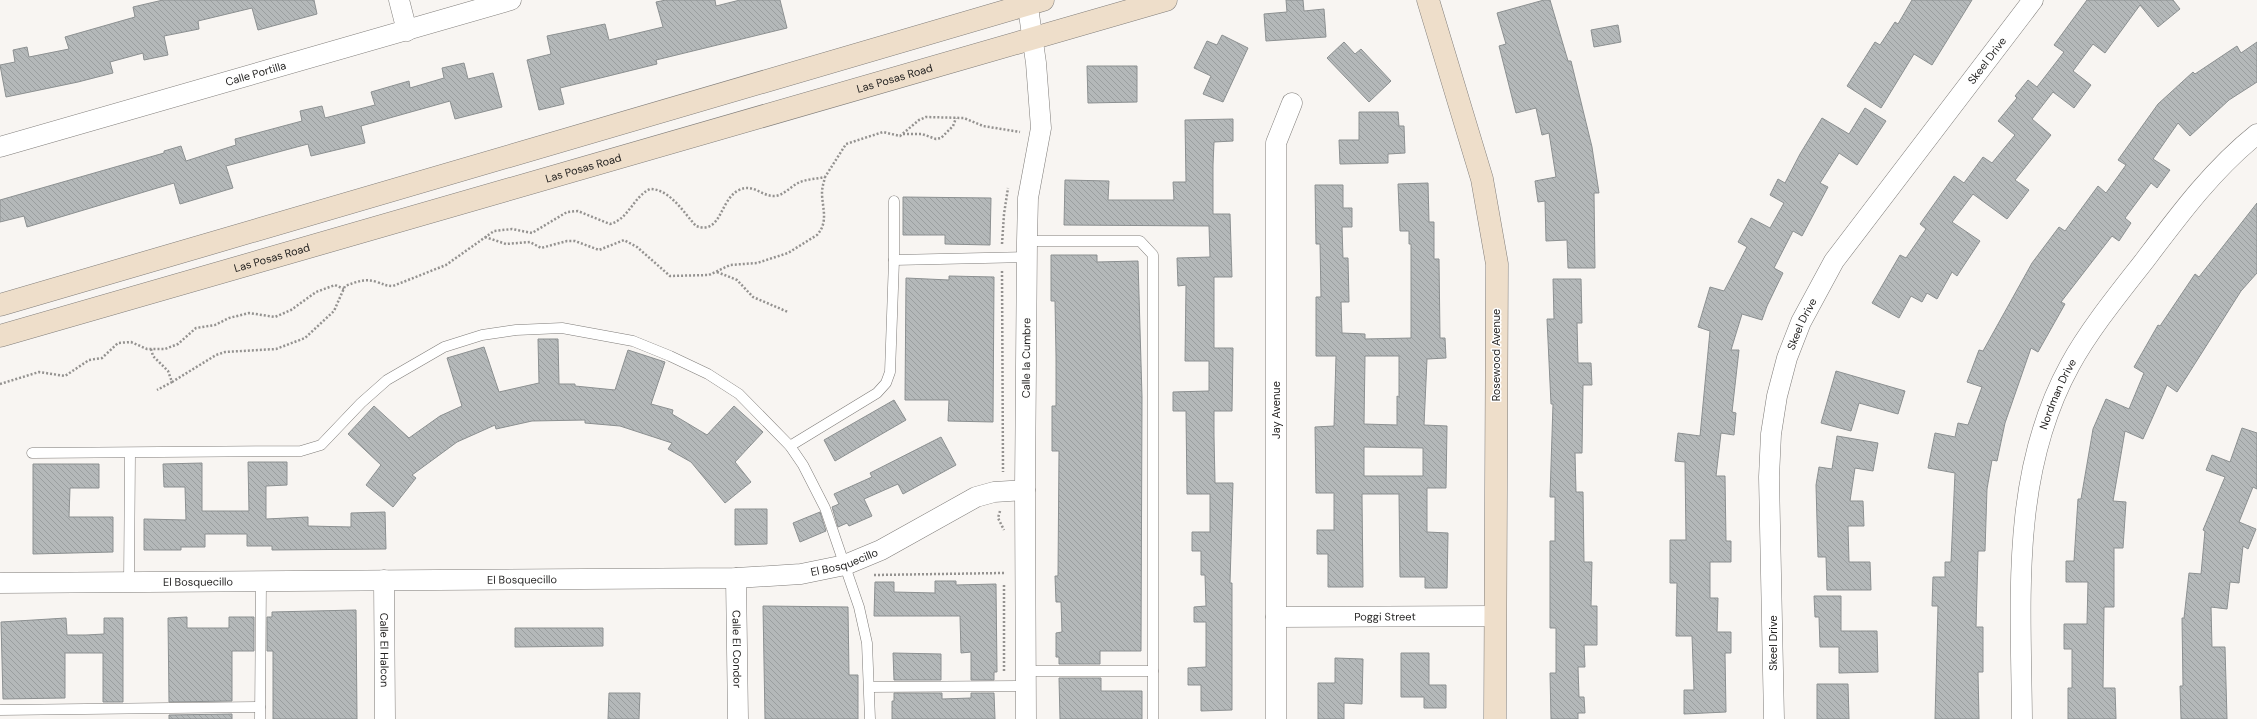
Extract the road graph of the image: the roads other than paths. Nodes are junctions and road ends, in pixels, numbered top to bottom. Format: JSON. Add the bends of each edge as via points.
{"nodes":[{"id":1,"x":399,"y":0,"type":"edge"},
{"id":2,"x":511,"y":0,"type":"edge"},
{"id":3,"x":1166,"y":0,"type":"edge"},
{"id":4,"x":1428,"y":0,"type":"edge"},
{"id":5,"x":2033,"y":0,"type":"edge"},
{"id":6,"x":1032,"y":1,"type":"edge"},
{"id":7,"x":407,"y":31,"type":"junction"},
{"id":8,"x":1033,"y":38,"type":"junction"},
{"id":9,"x":1292,"y":103,"type":"dead end"},
{"id":10,"x":2257,"y":134,"type":"edge"},
{"id":11,"x":0,"y":147,"type":"edge"},
{"id":12,"x":894,"y":201,"type":"dead end"},
{"id":13,"x":1027,"y":249,"type":"junction"},
{"id":14,"x":894,"y":260,"type":"junction"},
{"id":15,"x":0,"y":305,"type":"edge"},
{"id":16,"x":0,"y":336,"type":"edge"},
{"id":17,"x":790,"y":446,"type":"junction"},
{"id":18,"x":32,"y":453,"type":"dead end"},
{"id":19,"x":130,"y":453,"type":"junction"},
{"id":20,"x":1025,"y":490,"type":"junction"},
{"id":21,"x":848,"y":574,"type":"junction"},
{"id":22,"x":736,"y":578,"type":"junction"},
{"id":23,"x":384,"y":580,"type":"junction"},
{"id":24,"x":261,"y":582,"type":"junction"},
{"id":25,"x":0,"y":583,"type":"edge"},
{"id":26,"x":129,"y":583,"type":"junction"},
{"id":27,"x":1494,"y":616,"type":"junction"},
{"id":28,"x":1276,"y":617,"type":"junction"},
{"id":29,"x":1153,"y":671,"type":"junction"},
{"id":30,"x":1027,"y":679,"type":"junction"},
{"id":31,"x":870,"y":687,"type":"junction"},
{"id":32,"x":260,"y":707,"type":"junction"},
{"id":33,"x":0,"y":710,"type":"edge"},
{"id":34,"x":260,"y":719,"type":"edge"},
{"id":35,"x":385,"y":719,"type":"edge"},
{"id":36,"x":738,"y":719,"type":"edge"},
{"id":37,"x":870,"y":719,"type":"edge"},
{"id":38,"x":1026,"y":719,"type":"edge"},
{"id":39,"x":1154,"y":719,"type":"edge"},
{"id":40,"x":1276,"y":719,"type":"edge"},
{"id":41,"x":1495,"y":719,"type":"edge"},
{"id":42,"x":1774,"y":719,"type":"edge"},
{"id":43,"x":2022,"y":719,"type":"edge"}],
"edges":[{"from":1,"to":7,"type":"street"},
{"from":2,"to":7,"type":"street","name":"Calle Portilla"},
{"from":3,"to":8,"type":"main road","name":"Las Posas Road"},
{"from":4,"to":27,"type":"main road","name":"Rosewood Avenue","via":[[1482,179],[1497,264]]},
{"from":5,"to":42,"type":"street","name":"Skeel Drive","via":[[1834,261],[1801,322],[1787,358],[1771,434],[1769,477]]},
{"from":6,"to":8,"type":"street","name":"Calle la Cumbre"},
{"from":6,"to":15,"type":"main road"},
{"from":7,"to":11,"type":"street","name":"Calle Portilla"},
{"from":8,"to":13,"type":"street","name":"Calle la Cumbre","via":[[1041,128],[1028,198]]},
{"from":8,"to":16,"type":"main road","name":"Las Posas Road"},
{"from":9,"to":28,"type":"street","name":"Jay Avenue","via":[[1276,143]]},
{"from":10,"to":43,"type":"street","name":"Nordman Drive","via":[[2218,169],[2118,294],[2070,364],[2042,428],[2031,467],[2022,540]]},
{"from":12,"to":14,"type":"lane"},
{"from":13,"to":14,"type":"lane"},
{"from":13,"to":20,"type":"street","name":"Calle la Cumbre"},
{"from":13,"to":29,"type":"lane","via":[[1140,241],[1153,254]]},
{"from":14,"to":17,"type":"lane","via":[[890,372],[886,383],[877,393]]},
{"from":17,"to":19,"type":"lane","via":[[739,394],[708,374],[633,341],[562,328],[496,333],[444,347],[387,380],[361,402],[321,445],[301,451]]},
{"from":17,"to":21,"type":"lane","via":[[825,508]]},
{"from":18,"to":19,"type":"lane"},
{"from":19,"to":26,"type":"lane"},
{"from":20,"to":21,"type":"street","name":"El Bosquecillo","via":[[994,492],[976,497],[881,550]]},
{"from":20,"to":30,"type":"street","name":"Calle la Cumbre"},
{"from":21,"to":22,"type":"street","name":"El Bosquecillo"},
{"from":21,"to":31,"type":"lane","via":[[867,644]]},
{"from":22,"to":23,"type":"street","name":"El Bosquecillo"},
{"from":22,"to":36,"type":"street","name":"Calle El Condor"},
{"from":23,"to":24,"type":"street","name":"El Bosquecillo"},
{"from":23,"to":35,"type":"street","name":"Calle El Halcon"},
{"from":24,"to":26,"type":"street","name":"El Bosquecillo"},
{"from":24,"to":32,"type":"lane"},
{"from":25,"to":26,"type":"street","name":"El Bosquecillo"},
{"from":27,"to":28,"type":"street","name":"Poggi Street"},
{"from":27,"to":41,"type":"main road","name":"Rosewood Avenue"},
{"from":28,"to":40,"type":"street","name":"Jay Avenue"},
{"from":29,"to":30,"type":"lane"},
{"from":29,"to":39,"type":"lane"},
{"from":30,"to":31,"type":"lane"},
{"from":30,"to":38,"type":"street","name":"Calle la Cumbre"},
{"from":31,"to":37,"type":"lane"},
{"from":32,"to":33,"type":"lane"},
{"from":32,"to":34,"type":"lane"}]}
